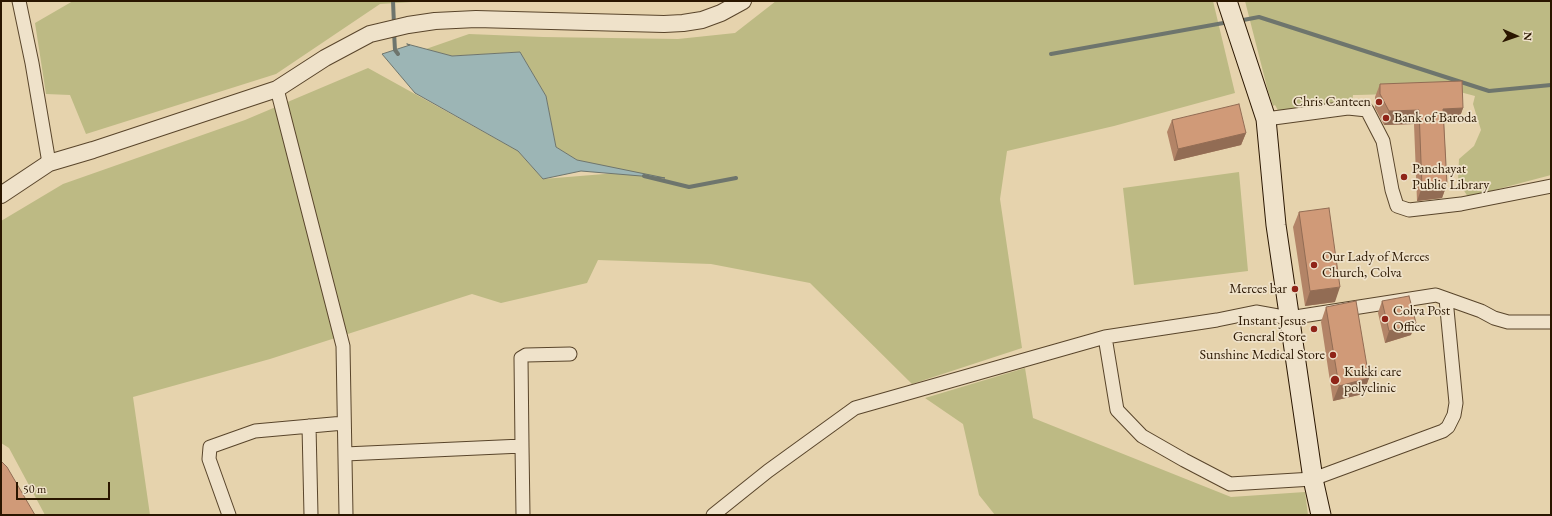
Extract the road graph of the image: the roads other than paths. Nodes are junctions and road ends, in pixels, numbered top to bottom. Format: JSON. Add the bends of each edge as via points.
{"nodes":[{"id":1,"x":19,"y":1,"type":"edge"},
{"id":2,"x":743,"y":1,"type":"edge"},
{"id":3,"x":1227,"y":1,"type":"edge"},
{"id":4,"x":277,"y":89,"type":"junction"},
{"id":5,"x":1266,"y":119,"type":"junction"},
{"id":6,"x":49,"y":162,"type":"junction"},
{"id":7,"x":1551,"y":186,"type":"edge"},
{"id":8,"x":1,"y":195,"type":"edge"},
{"id":9,"x":1446,"y":299,"type":"junction"},
{"id":10,"x":1289,"y":318,"type":"junction"},
{"id":11,"x":1551,"y":322,"type":"edge"},
{"id":12,"x":1105,"y":337,"type":"junction"},
{"id":13,"x":570,"y":354,"type":"dead end"},
{"id":14,"x":344,"y":423,"type":"junction"},
{"id":15,"x":309,"y":426,"type":"junction"},
{"id":16,"x":522,"y":446,"type":"junction"},
{"id":17,"x":345,"y":454,"type":"junction"},
{"id":18,"x":1313,"y":479,"type":"junction"},
{"id":19,"x":229,"y":515,"type":"edge"},
{"id":20,"x":311,"y":515,"type":"edge"},
{"id":21,"x":346,"y":515,"type":"edge"},
{"id":22,"x":523,"y":515,"type":"edge"},
{"id":23,"x":713,"y":515,"type":"edge"},
{"id":24,"x":1321,"y":515,"type":"edge"}],
"edges":[{"from":1,"to":6,"type":"street"},
{"from":2,"to":4,"type":"street","via":[[702,20],[664,24],[476,19],[408,25],[370,34],[325,58]]},
{"from":3,"to":5,"type":"main road"},
{"from":4,"to":6,"type":"street"},
{"from":4,"to":14,"type":"street","via":[[343,346]]},
{"from":5,"to":7,"type":"street","via":[[1348,108],[1367,110],[1383,141],[1397,206],[1409,210],[1461,204]]},
{"from":5,"to":10,"type":"main road","via":[[1276,225]]},
{"from":6,"to":8,"type":"street"},
{"from":9,"to":10,"type":"street","via":[[1436,295]]},
{"from":9,"to":11,"type":"street","via":[[1508,322]]},
{"from":9,"to":18,"type":"street","via":[[1456,403],[1454,416],[1448,427]]},
{"from":10,"to":12,"type":"street","via":[[1256,312]]},
{"from":10,"to":18,"type":"main road"},
{"from":12,"to":18,"type":"street","via":[[1117,410],[1142,436],[1230,484]]},
{"from":12,"to":23,"type":"street","via":[[855,408],[768,471]]},
{"from":13,"to":16,"type":"street","via":[[526,355],[521,358]]},
{"from":14,"to":15,"type":"street"},
{"from":14,"to":17,"type":"street"},
{"from":15,"to":19,"type":"street","via":[[256,430],[210,447],[209,459]]},
{"from":15,"to":20,"type":"street"},
{"from":16,"to":17,"type":"street"},
{"from":16,"to":22,"type":"street"},
{"from":17,"to":21,"type":"street"},
{"from":18,"to":24,"type":"main road"}]}
